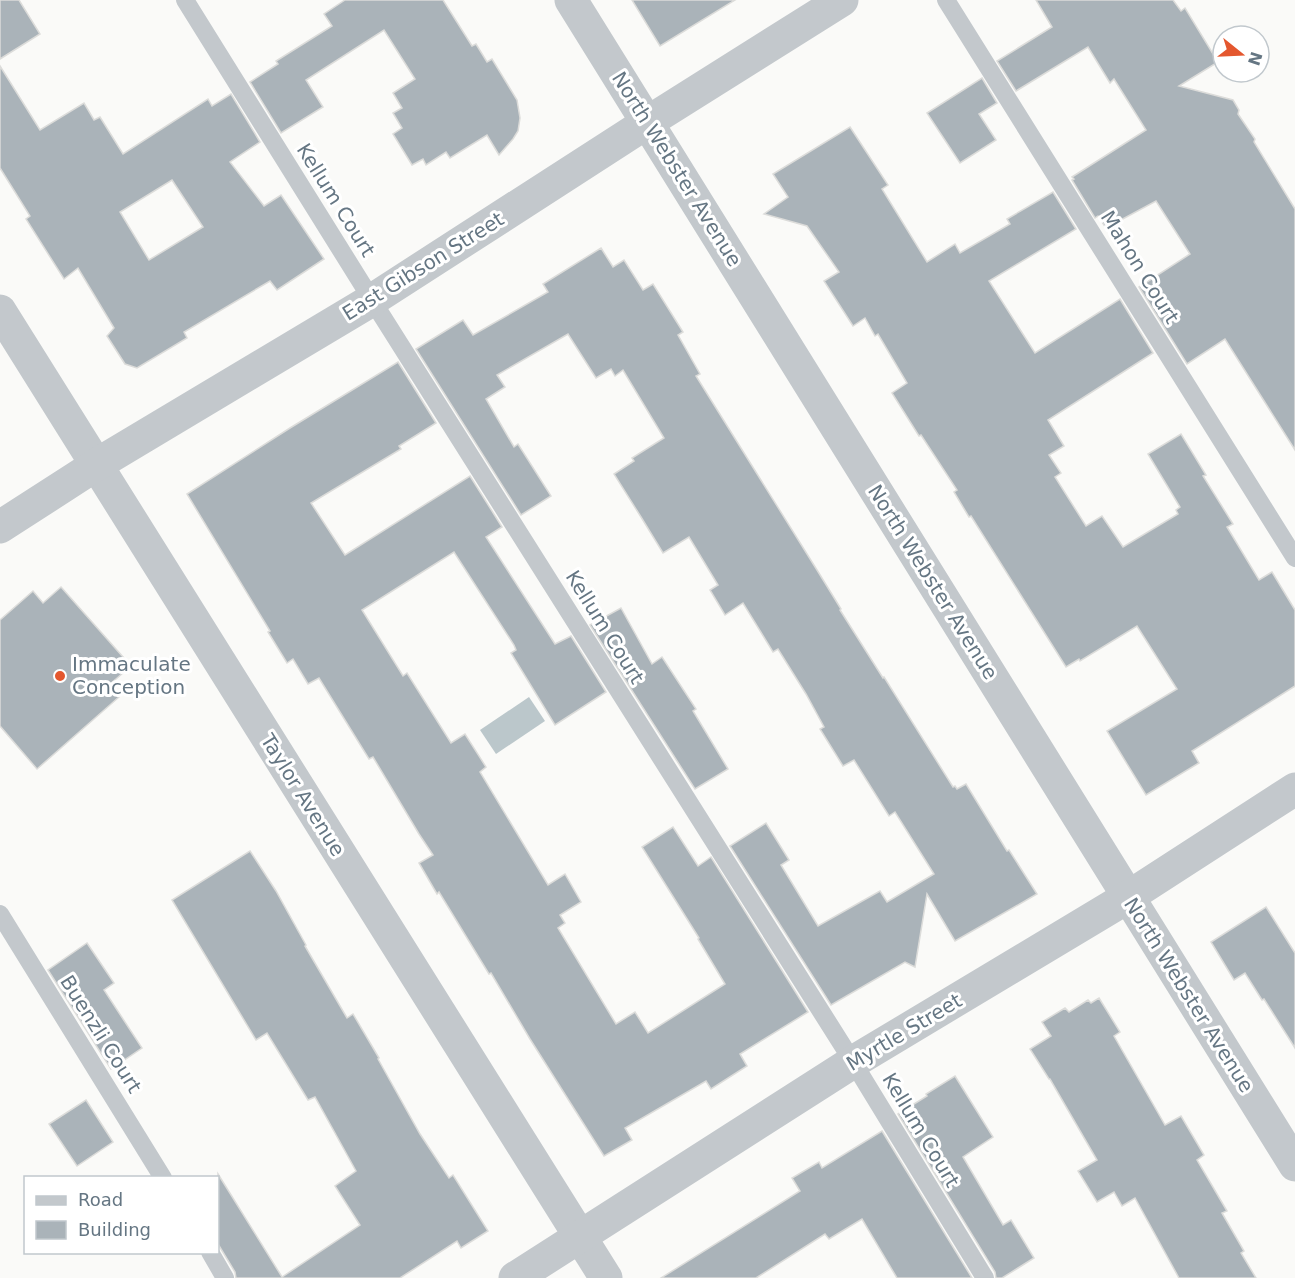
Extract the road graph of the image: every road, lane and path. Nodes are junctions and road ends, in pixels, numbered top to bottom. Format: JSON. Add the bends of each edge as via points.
{"nodes":[{"id":1,"x":185,"y":0,"type":"edge"},
{"id":2,"x":571,"y":0,"type":"edge"},
{"id":3,"x":842,"y":0,"type":"edge"},
{"id":4,"x":946,"y":0,"type":"edge"},
{"id":5,"x":648,"y":122,"type":"junction"},
{"id":6,"x":372,"y":300,"type":"junction"},
{"id":7,"x":0,"y":311,"type":"edge"},
{"id":8,"x":96,"y":465,"type":"junction"},
{"id":9,"x":0,"y":527,"type":"edge"},
{"id":10,"x":1295,"y":558,"type":"edge"},
{"id":11,"x":1295,"y":789,"type":"edge"},
{"id":12,"x":1128,"y":897,"type":"junction"},
{"id":13,"x":0,"y":914,"type":"edge"},
{"id":14,"x":853,"y":1062,"type":"junction"},
{"id":15,"x":1295,"y":1165,"type":"edge"},
{"id":16,"x":162,"y":1176,"type":"edge"},
{"id":17,"x":581,"y":1237,"type":"junction"},
{"id":18,"x":211,"y":1254,"type":"edge"},
{"id":19,"x":225,"y":1278,"type":"edge"},
{"id":20,"x":515,"y":1278,"type":"edge"},
{"id":21,"x":606,"y":1278,"type":"edge"},
{"id":22,"x":985,"y":1278,"type":"edge"}],
"edges":[{"from":1,"to":6,"type":"lane","name":"Kellum Court"},
{"from":2,"to":5,"type":"street","name":"North Webster Avenue"},
{"from":3,"to":5,"type":"street","name":"East Gibson Street"},
{"from":4,"to":10,"type":"lane","name":"Mahon Court"},
{"from":5,"to":6,"type":"street","name":"East Gibson Street"},
{"from":5,"to":12,"type":"street","name":"North Webster Avenue"},
{"from":6,"to":8,"type":"street","name":"East Gibson Street"},
{"from":6,"to":14,"type":"lane","name":"Kellum Court"},
{"from":7,"to":8,"type":"street","name":"Taylor Avenue"},
{"from":8,"to":9,"type":"street","name":"East Gibson Street"},
{"from":8,"to":17,"type":"street","name":"Taylor Avenue"},
{"from":11,"to":12,"type":"street","name":"Myrtle Street"},
{"from":12,"to":14,"type":"street","name":"Myrtle Street"},
{"from":12,"to":15,"type":"street","name":"North Webster Avenue"},
{"from":13,"to":16,"type":"lane","name":"Buenzli Court"},
{"from":14,"to":17,"type":"street","name":"Myrtle Street"},
{"from":14,"to":22,"type":"lane","name":"Kellum Court"},
{"from":17,"to":20,"type":"street","name":"Myrtle Street"},
{"from":17,"to":21,"type":"street","name":"Taylor Avenue"},
{"from":18,"to":19,"type":"lane"}]}
